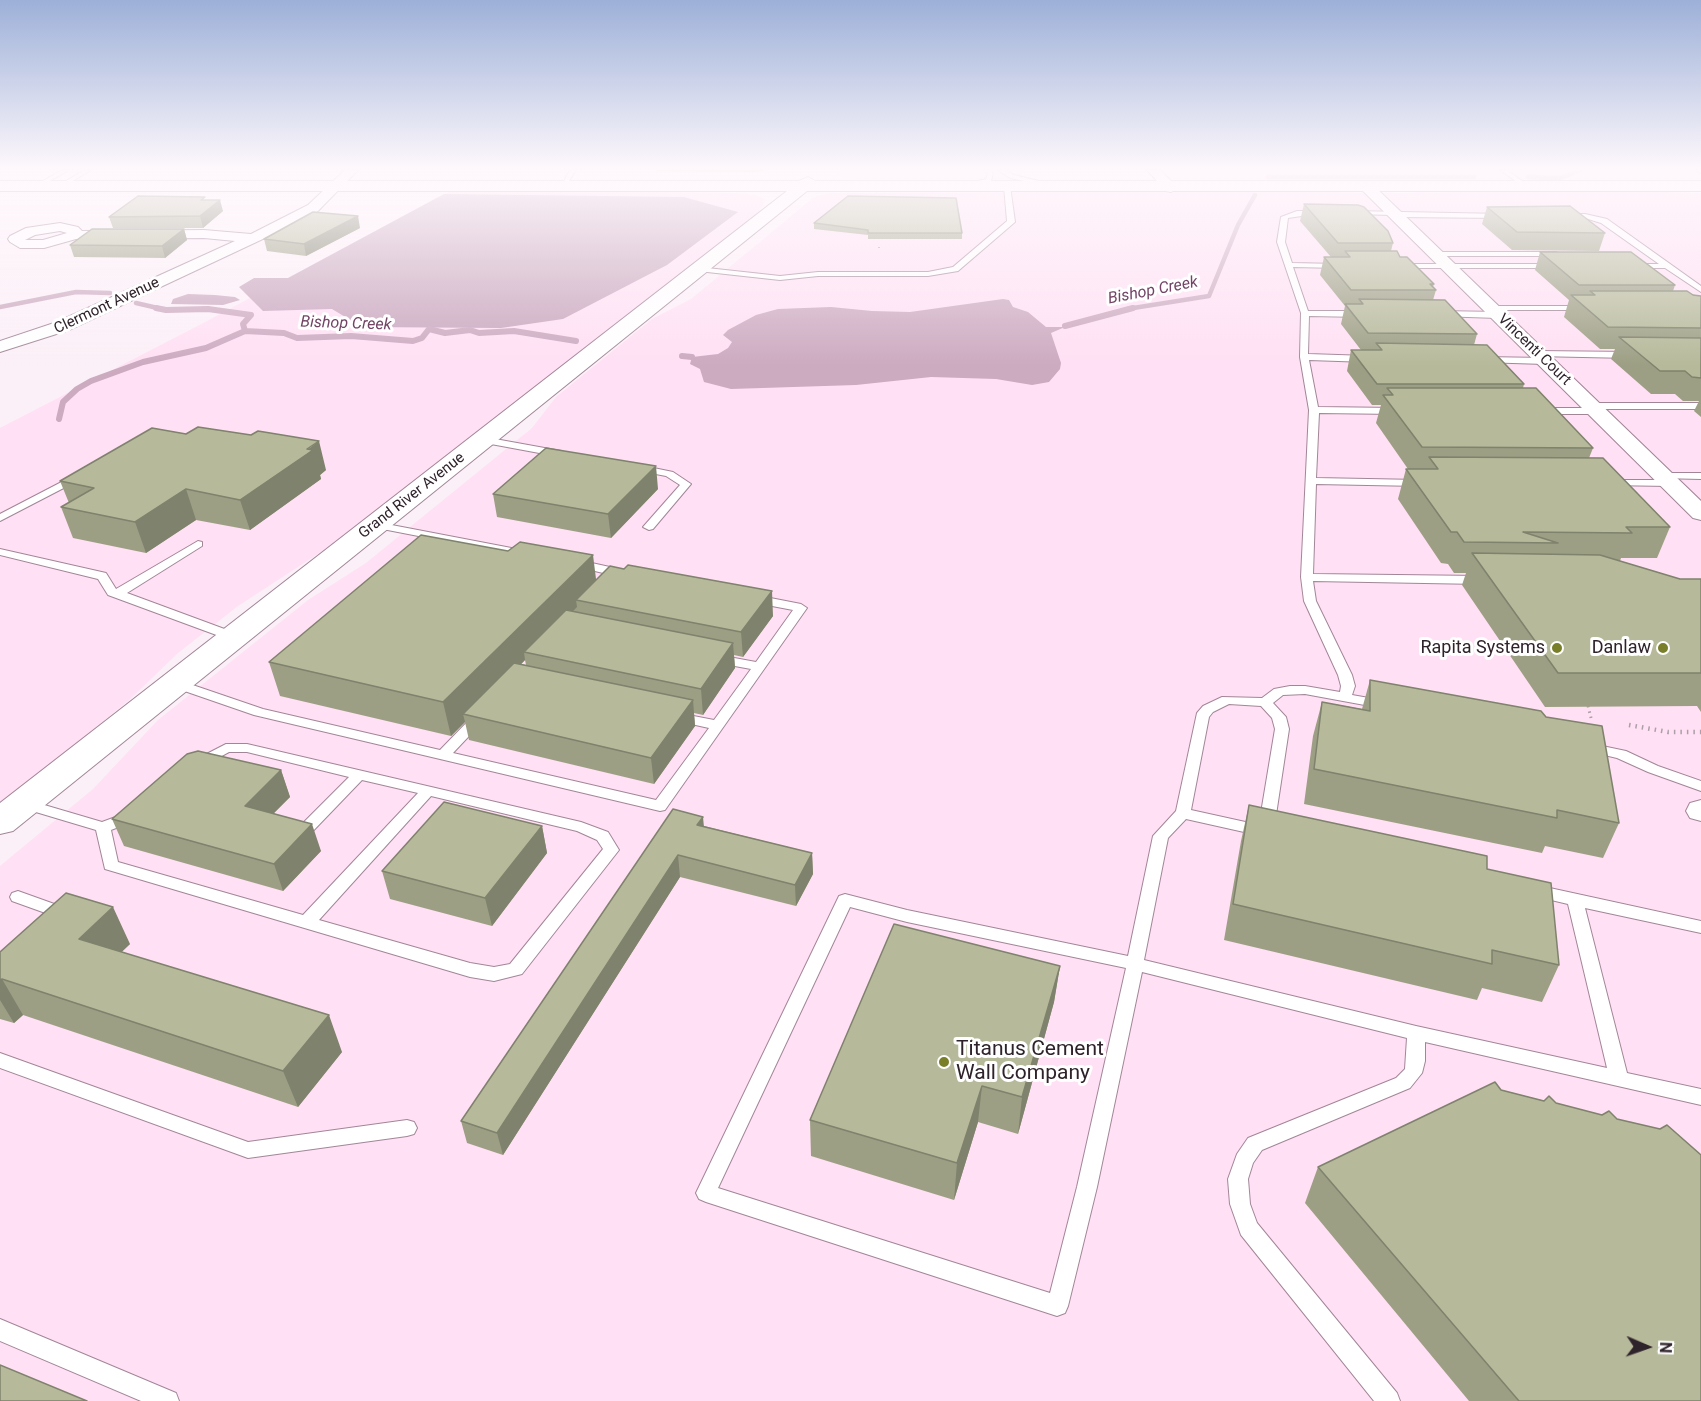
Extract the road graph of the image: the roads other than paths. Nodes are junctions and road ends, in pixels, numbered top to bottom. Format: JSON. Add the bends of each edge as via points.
{"nodes":[{"id":1,"x":221,"y":235,"type":"edge"},
{"id":2,"x":258,"y":235,"type":"edge"},
{"id":3,"x":741,"y":235,"type":"edge"},
{"id":4,"x":996,"y":235,"type":"edge"},
{"id":5,"x":1282,"y":235,"type":"edge"},
{"id":6,"x":1417,"y":235,"type":"edge"},
{"id":7,"x":1622,"y":235,"type":"edge"},
{"id":8,"x":252,"y":238,"type":"junction"},
{"id":9,"x":1567,"y":254,"type":"edge"},
{"id":10,"x":1639,"y":255,"type":"edge"},
{"id":11,"x":1650,"y":255,"type":"junction"},
{"id":12,"x":1442,"y":260,"type":"junction"},
{"id":13,"x":1291,"y":265,"type":"junction"},
{"id":14,"x":1347,"y":266,"type":"edge"},
{"id":15,"x":1392,"y":266,"type":"edge"},
{"id":16,"x":1563,"y":266,"type":"edge"},
{"id":17,"x":1621,"y":266,"type":"edge"},
{"id":18,"x":1667,"y":266,"type":"junction"},
{"id":19,"x":698,"y":270,"type":"junction"},
{"id":20,"x":1701,"y":290,"type":"edge"},
{"id":21,"x":1596,"y":308,"type":"edge"},
{"id":22,"x":1494,"y":311,"type":"junction"},
{"id":23,"x":1305,"y":313,"type":"junction"},
{"id":24,"x":1369,"y":314,"type":"edge"},
{"id":25,"x":1427,"y":314,"type":"edge"},
{"id":26,"x":0,"y":347,"type":"edge"},
{"id":27,"x":1643,"y":355,"type":"edge"},
{"id":28,"x":1304,"y":357,"type":"junction"},
{"id":29,"x":1541,"y":357,"type":"junction"},
{"id":30,"x":1380,"y":359,"type":"edge"},
{"id":31,"x":1474,"y":360,"type":"edge"},
{"id":32,"x":1701,"y":406,"type":"edge"},
{"id":33,"x":1593,"y":408,"type":"junction"},
{"id":34,"x":1314,"y":410,"type":"junction"},
{"id":35,"x":1407,"y":411,"type":"edge"},
{"id":36,"x":1525,"y":411,"type":"edge"},
{"id":37,"x":484,"y":440,"type":"junction"},
{"id":38,"x":568,"y":455,"type":"edge"},
{"id":39,"x":624,"y":465,"type":"edge"},
{"id":40,"x":88,"y":471,"type":"edge"},
{"id":41,"x":1701,"y":476,"type":"edge"},
{"id":42,"x":1667,"y":480,"type":"junction"},
{"id":43,"x":1310,"y":481,"type":"junction"},
{"id":44,"x":1431,"y":483,"type":"edge"},
{"id":45,"x":1599,"y":483,"type":"edge"},
{"id":46,"x":1701,"y":513,"type":"edge"},
{"id":47,"x":0,"y":518,"type":"edge"},
{"id":48,"x":376,"y":525,"type":"junction"},
{"id":49,"x":648,"y":527,"type":"dead end"},
{"id":50,"x":198,"y":544,"type":"dead end"},
{"id":51,"x":0,"y":552,"type":"edge"},
{"id":52,"x":541,"y":557,"type":"edge"},
{"id":53,"x":563,"y":561,"type":"edge"},
{"id":54,"x":1307,"y":577,"type":"junction"},
{"id":55,"x":1488,"y":580,"type":"edge"},
{"id":56,"x":605,"y":588,"type":"edge"},
{"id":57,"x":117,"y":594,"type":"junction"},
{"id":58,"x":745,"y":597,"type":"edge"},
{"id":59,"x":234,"y":637,"type":"junction"},
{"id":60,"x":702,"y":656,"type":"edge"},
{"id":61,"x":759,"y":667,"type":"junction"},
{"id":62,"x":175,"y":683,"type":"junction"},
{"id":63,"x":1346,"y":697,"type":"junction"},
{"id":64,"x":1265,"y":702,"type":"junction"},
{"id":65,"x":491,"y":706,"type":"edge"},
{"id":66,"x":1396,"y":707,"type":"edge"},
{"id":67,"x":661,"y":713,"type":"edge"},
{"id":68,"x":717,"y":725,"type":"junction"},
{"id":69,"x":1577,"y":745,"type":"edge"},
{"id":70,"x":443,"y":755,"type":"junction"},
{"id":71,"x":359,"y":775,"type":"junction"},
{"id":72,"x":184,"y":776,"type":"edge"},
{"id":73,"x":1701,"y":786,"type":"edge"},
{"id":74,"x":429,"y":791,"type":"junction"},
{"id":75,"x":11,"y":813,"type":"edge"},
{"id":76,"x":1183,"y":813,"type":"junction"},
{"id":77,"x":139,"y":814,"type":"edge"},
{"id":78,"x":103,"y":827,"type":"junction"},
{"id":79,"x":308,"y":828,"type":"edge"},
{"id":80,"x":1518,"y":887,"type":"edge"},
{"id":81,"x":18,"y":897,"type":"dead end"},
{"id":82,"x":1575,"y":899,"type":"junction"},
{"id":83,"x":307,"y":922,"type":"junction"},
{"id":84,"x":1701,"y":927,"type":"edge"},
{"id":85,"x":52,"y":931,"type":"edge"},
{"id":86,"x":1135,"y":964,"type":"junction"},
{"id":87,"x":1416,"y":1033,"type":"junction"},
{"id":88,"x":0,"y":1060,"type":"edge"},
{"id":89,"x":1619,"y":1078,"type":"junction"},
{"id":90,"x":1701,"y":1097,"type":"edge"},
{"id":91,"x":407,"y":1128,"type":"dead end"},
{"id":92,"x":0,"y":1330,"type":"edge"},
{"id":93,"x":168,"y":1401,"type":"edge"},
{"id":94,"x":1389,"y":1401,"type":"edge"}],
"edges":[{"from":1,"to":8,"type":"street"},
{"from":2,"to":8,"type":"street","name":"Clermont Avenue"},
{"from":3,"to":19,"type":"street","name":"Grand River Avenue"},
{"from":4,"to":19,"type":"lane","via":[[955,269],[928,274],[780,278]]},
{"from":5,"to":13,"type":"lane"},
{"from":6,"to":12,"type":"street","name":"Vincenti Court"},
{"from":7,"to":11,"type":"lane"},
{"from":8,"to":26,"type":"street","name":"Clermont Avenue","via":[[63,326]]},
{"from":9,"to":12,"type":"lane"},
{"from":10,"to":11,"type":"lane"},
{"from":11,"to":18,"type":"lane"},
{"from":12,"to":15,"type":"lane"},
{"from":12,"to":16,"type":"lane"},
{"from":12,"to":22,"type":"street","name":"Vincenti Court"},
{"from":13,"to":14,"type":"lane"},
{"from":13,"to":23,"type":"lane"},
{"from":17,"to":18,"type":"lane"},
{"from":18,"to":20,"type":"lane"},
{"from":19,"to":37,"type":"street","name":"Grand River Avenue"},
{"from":21,"to":22,"type":"lane"},
{"from":22,"to":25,"type":"lane"},
{"from":22,"to":29,"type":"street","name":"Vincenti Court"},
{"from":23,"to":24,"type":"lane"},
{"from":23,"to":28,"type":"lane"},
{"from":27,"to":29,"type":"lane"},
{"from":28,"to":30,"type":"lane"},
{"from":28,"to":34,"type":"lane"},
{"from":29,"to":31,"type":"lane"},
{"from":29,"to":33,"type":"street","name":"Vincenti Court"},
{"from":32,"to":33,"type":"lane"},
{"from":33,"to":36,"type":"lane"},
{"from":33,"to":42,"type":"street","name":"Vincenti Court"},
{"from":34,"to":35,"type":"lane"},
{"from":34,"to":43,"type":"lane"},
{"from":37,"to":38,"type":"lane"},
{"from":37,"to":48,"type":"street","name":"Grand River Avenue"},
{"from":39,"to":49,"type":"lane","via":[[669,474],[686,484]]},
{"from":40,"to":47,"type":"lane"},
{"from":41,"to":42,"type":"lane"},
{"from":42,"to":45,"type":"lane"},
{"from":42,"to":46,"type":"street","name":"Vincenti Court"},
{"from":43,"to":44,"type":"lane"},
{"from":43,"to":54,"type":"lane"},
{"from":48,"to":52,"type":"lane"},
{"from":48,"to":59,"type":"street","name":"Grand River Avenue"},
{"from":50,"to":57,"type":"lane"},
{"from":51,"to":57,"type":"lane","via":[[102,576]]},
{"from":53,"to":56,"type":"lane","via":[[626,574]]},
{"from":54,"to":55,"type":"lane"},
{"from":54,"to":63,"type":"lane","via":[[1310,601],[1345,675]]},
{"from":57,"to":59,"type":"lane"},
{"from":58,"to":61,"type":"lane","via":[[801,608]]},
{"from":59,"to":62,"type":"street","name":"Grand River Avenue"},
{"from":60,"to":61,"type":"lane"},
{"from":61,"to":68,"type":"lane"},
{"from":62,"to":70,"type":"lane","via":[[259,712]]},
{"from":62,"to":75,"type":"street","name":"Grand River Avenue"},
{"from":63,"to":64,"type":"lane","via":[[1290,690]]},
{"from":63,"to":66,"type":"lane"},
{"from":64,"to":76,"type":"lane","via":[[1227,700],[1202,716]]},
{"from":64,"to":76,"type":"lane","via":[[1279,717],[1282,729],[1272,833]]},
{"from":65,"to":70,"type":"lane"},
{"from":67,"to":68,"type":"lane"},
{"from":68,"to":70,"type":"lane","via":[[660,806]]},
{"from":69,"to":73,"type":"lane","via":[[1621,754]]},
{"from":71,"to":72,"type":"lane","via":[[247,748],[226,748]]},
{"from":71,"to":74,"type":"lane"},
{"from":71,"to":79,"type":"lane"},
{"from":74,"to":83,"type":"lane"},
{"from":74,"to":83,"type":"lane","via":[[581,827],[603,836],[611,850],[516,969],[494,974],[470,970]]},
{"from":75,"to":78,"type":"lane"},
{"from":76,"to":86,"type":"lane","via":[[1161,836]]},
{"from":77,"to":78,"type":"lane"},
{"from":78,"to":83,"type":"lane","via":[[111,865]]},
{"from":80,"to":82,"type":"lane"},
{"from":81,"to":85,"type":"lane","via":[[69,915]]},
{"from":82,"to":84,"type":"lane"},
{"from":82,"to":89,"type":"lane"},
{"from":86,"to":86,"type":"lane","via":[[1058,1306],[706,1193],[845,900]]},
{"from":86,"to":87,"type":"lane"},
{"from":87,"to":89,"type":"lane"},
{"from":87,"to":94,"type":"lane","via":[[1413,1073],[1403,1083],[1255,1144],[1238,1179],[1240,1204],[1248,1228]]},
{"from":88,"to":91,"type":"lane","via":[[248,1149]]},
{"from":89,"to":90,"type":"lane"},
{"from":92,"to":93,"type":"lane"}]}
